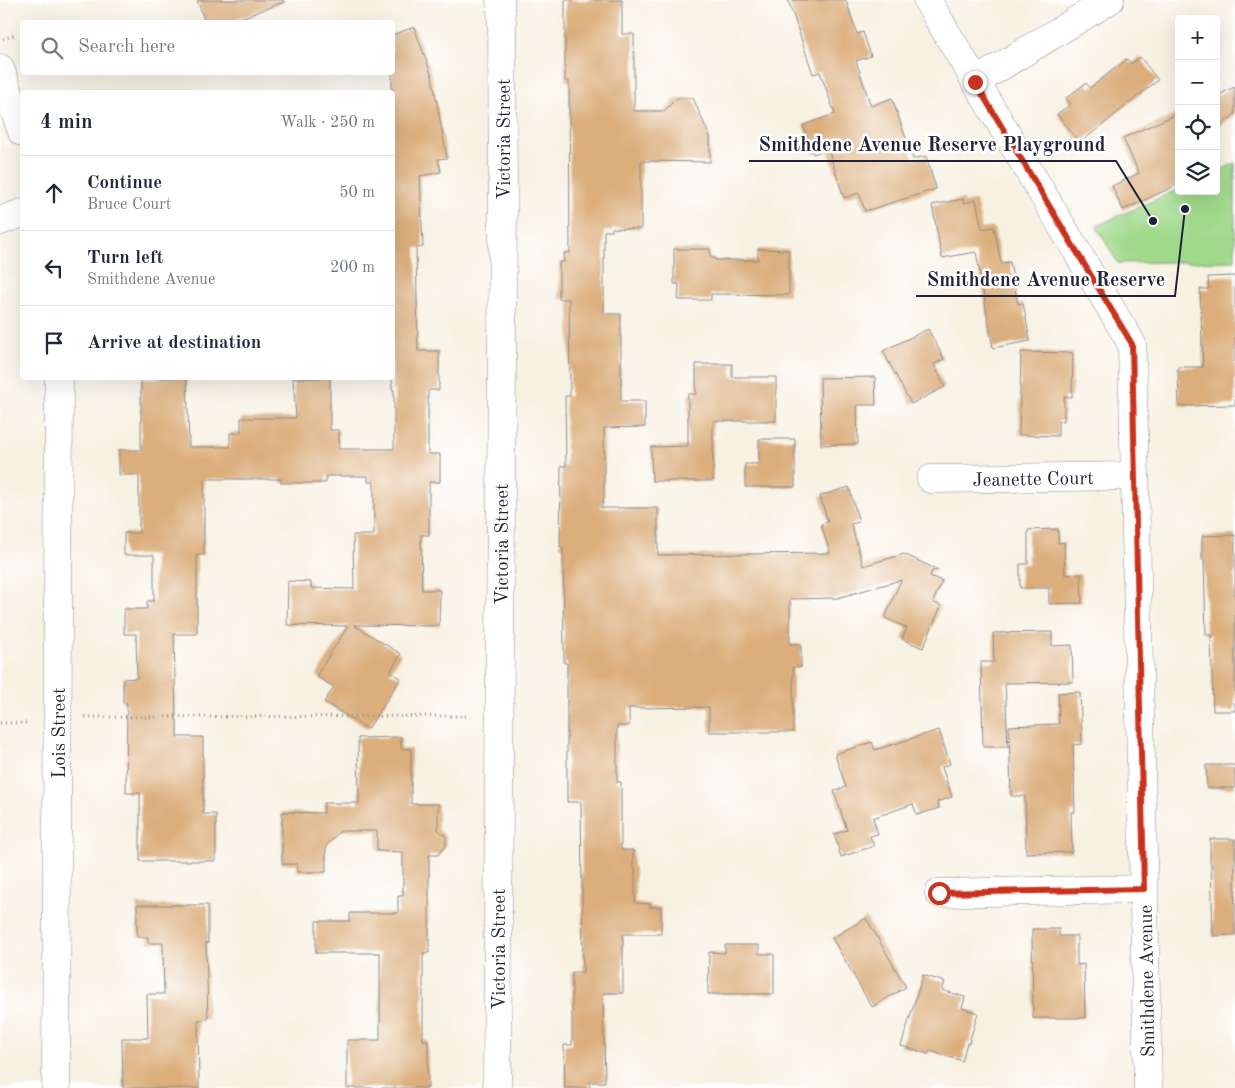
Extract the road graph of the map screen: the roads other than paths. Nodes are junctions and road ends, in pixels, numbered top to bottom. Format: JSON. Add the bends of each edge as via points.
{"nodes":[{"id":1,"x":500,"y":0,"type":"edge"},
{"id":2,"x":927,"y":0,"type":"edge"},
{"id":3,"x":1110,"y":0,"type":"edge"},
{"id":4,"x":0,"y":68,"type":"edge"},
{"id":5,"x":975,"y":82,"type":"junction"},
{"id":6,"x":20,"y":126,"type":"edge"},
{"id":7,"x":20,"y":214,"type":"edge"},
{"id":8,"x":0,"y":221,"type":"edge"},
{"id":9,"x":58,"y":380,"type":"edge"},
{"id":10,"x":1135,"y":476,"type":"junction"},
{"id":11,"x":931,"y":479,"type":"dead end"},
{"id":12,"x":1144,"y":889,"type":"junction"},
{"id":13,"x":939,"y":893,"type":"dead end"},
{"id":14,"x":56,"y":1088,"type":"edge"},
{"id":15,"x":497,"y":1088,"type":"edge"},
{"id":16,"x":1148,"y":1088,"type":"edge"}],
"edges":[{"from":1,"to":15,"type":"street","name":"Victoria Street","via":[[503,217]]},
{"from":2,"to":5,"type":"street","name":"Smithdene Avenue"},
{"from":3,"to":5,"type":"street"},
{"from":4,"to":6,"type":"street"},
{"from":5,"to":10,"type":"street","name":"Smithdene Avenue","via":[[1132,344]]},
{"from":7,"to":8,"type":"street"},
{"from":9,"to":14,"type":"street","name":"Lois Street"},
{"from":10,"to":11,"type":"street","name":"Jeanette Court"},
{"from":10,"to":12,"type":"street","name":"Smithdene Avenue"},
{"from":12,"to":13,"type":"street"},
{"from":12,"to":16,"type":"street","name":"Smithdene Avenue"}]}
